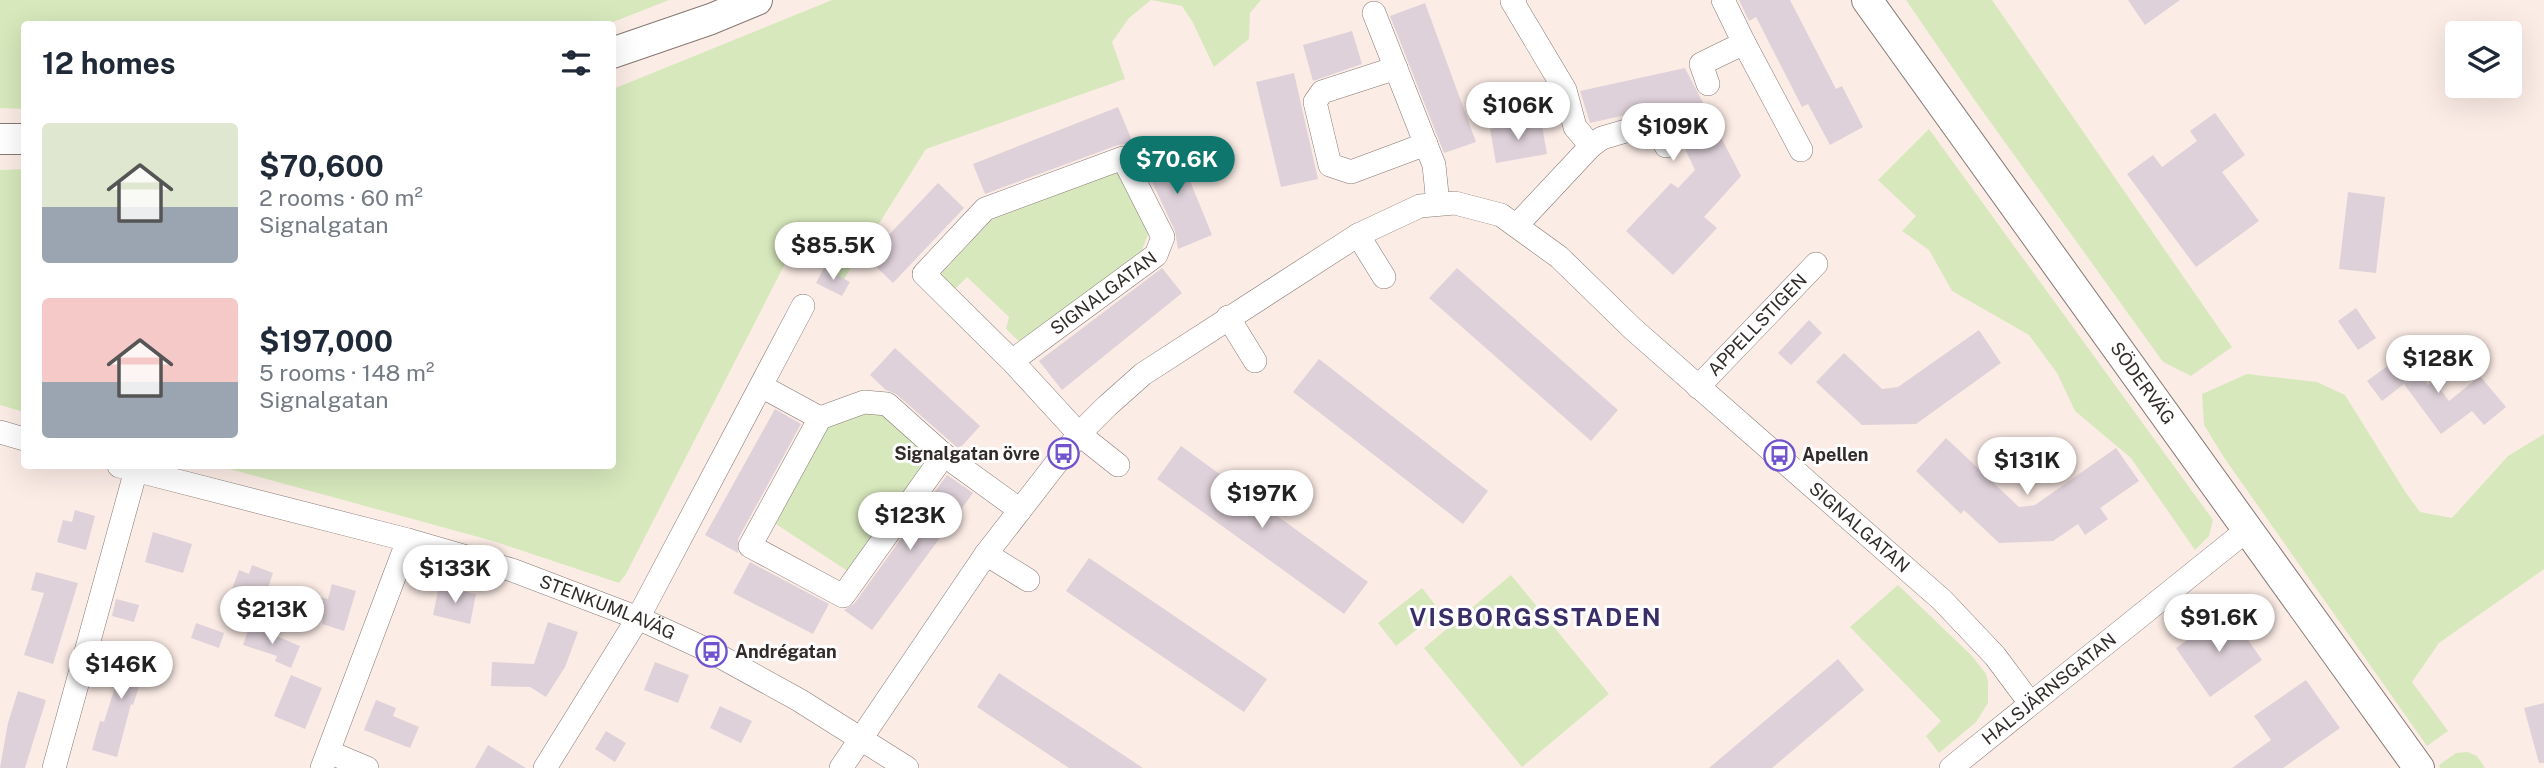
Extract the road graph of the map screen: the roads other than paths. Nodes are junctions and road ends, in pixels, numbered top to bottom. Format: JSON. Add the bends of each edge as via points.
{"nodes":[{"id":1,"x":757,"y":0,"type":"edge"},
{"id":2,"x":1515,"y":0,"type":"edge"},
{"id":3,"x":1723,"y":0,"type":"edge"},
{"id":4,"x":1867,"y":0,"type":"edge"},
{"id":5,"x":1374,"y":13,"type":"dead end"},
{"id":6,"x":1744,"y":43,"type":"junction"},
{"id":7,"x":616,"y":51,"type":"edge"},
{"id":8,"x":1396,"y":68,"type":"junction"},
{"id":9,"x":1708,"y":83,"type":"dead end"},
{"id":10,"x":0,"y":139,"type":"edge"},
{"id":11,"x":21,"y":139,"type":"edge"},
{"id":12,"x":1426,"y":144,"type":"junction"},
{"id":13,"x":1591,"y":146,"type":"junction"},
{"id":14,"x":1666,"y":146,"type":"dead end"},
{"id":15,"x":1801,"y":150,"type":"dead end"},
{"id":16,"x":1438,"y":204,"type":"junction"},
{"id":17,"x":1517,"y":225,"type":"junction"},
{"id":18,"x":1358,"y":235,"type":"junction"},
{"id":19,"x":1815,"y":264,"type":"dead end"},
{"id":20,"x":1384,"y":278,"type":"dead end"},
{"id":21,"x":803,"y":306,"type":"dead end"},
{"id":22,"x":1228,"y":317,"type":"junction"},
{"id":23,"x":1012,"y":361,"type":"junction"},
{"id":24,"x":1255,"y":361,"type":"dead end"},
{"id":25,"x":761,"y":386,"type":"junction"},
{"id":26,"x":1698,"y":387,"type":"junction"},
{"id":27,"x":820,"y":418,"type":"junction"},
{"id":28,"x":0,"y":432,"type":"edge"},
{"id":29,"x":1079,"y":434,"type":"junction"},
{"id":30,"x":21,"y":438,"type":"edge"},
{"id":31,"x":944,"y":454,"type":"junction"},
{"id":32,"x":1118,"y":465,"type":"dead end"},
{"id":33,"x":127,"y":469,"type":"edge"},
{"id":34,"x":131,"y":469,"type":"edge"},
{"id":35,"x":1020,"y":510,"type":"junction"},
{"id":36,"x":2247,"y":530,"type":"junction"},
{"id":37,"x":408,"y":540,"type":"junction"},
{"id":38,"x":986,"y":554,"type":"junction"},
{"id":39,"x":1028,"y":580,"type":"dead end"},
{"id":40,"x":638,"y":618,"type":"junction"},
{"id":41,"x":2030,"y":704,"type":"junction"},
{"id":42,"x":860,"y":737,"type":"junction"},
{"id":43,"x":325,"y":760,"type":"edge"},
{"id":44,"x":54,"y":768,"type":"edge"},
{"id":45,"x":367,"y":768,"type":"edge"},
{"id":46,"x":545,"y":768,"type":"edge"},
{"id":47,"x":841,"y":768,"type":"edge"},
{"id":48,"x":907,"y":768,"type":"edge"},
{"id":49,"x":1951,"y":768,"type":"edge"},
{"id":50,"x":2419,"y":768,"type":"edge"}],
"edges":[{"from":1,"to":7,"type":"main road"},
{"from":2,"to":13,"type":"street","via":[[1565,90],[1575,127]]},
{"from":3,"to":6,"type":"street"},
{"from":4,"to":36,"type":"main road","name":"SÖDERVÄG"},
{"from":5,"to":8,"type":"street"},
{"from":6,"to":9,"type":"street","via":[[1701,64]]},
{"from":6,"to":15,"type":"street"},
{"from":8,"to":12,"type":"street"},
{"from":8,"to":12,"type":"street","via":[[1322,92],[1315,102],[1330,165],[1351,172]]},
{"from":10,"to":11,"type":"main road"},
{"from":12,"to":16,"type":"street","via":[[1434,165]]},
{"from":13,"to":14,"type":"street","via":[[1602,138],[1653,123]]},
{"from":13,"to":17,"type":"street"},
{"from":16,"to":17,"type":"street","name":"SIGNALGATAN","via":[[1478,207]]},
{"from":16,"to":18,"type":"street","name":"SIGNALGATAN","via":[[1420,206]]},
{"from":17,"to":26,"type":"street","name":"SIGNALGATAN","via":[[1559,257]]},
{"from":18,"to":20,"type":"street"},
{"from":18,"to":22,"type":"street","name":"SIGNALGATAN"},
{"from":19,"to":26,"type":"street","name":"APPELLSTIGEN"},
{"from":21,"to":25,"type":"street"},
{"from":22,"to":24,"type":"street"},
{"from":22,"to":29,"type":"street","name":"SIGNALGATAN","via":[[1143,374]]},
{"from":23,"to":23,"type":"street","name":"SIGNALGATAN","via":[[1156,256],[1163,237],[1123,158],[985,209],[924,274]]},
{"from":23,"to":29,"type":"street","name":"SIGNALGATAN"},
{"from":25,"to":27,"type":"street"},
{"from":25,"to":40,"type":"street"},
{"from":26,"to":41,"type":"street","name":"SIGNALGATAN","via":[[1942,600],[1995,656]]},
{"from":27,"to":31,"type":"street","via":[[864,402],[887,404]]},
{"from":27,"to":31,"type":"street","via":[[750,546],[843,596]]},
{"from":28,"to":30,"type":"street"},
{"from":29,"to":32,"type":"street","name":"SIGNALGATAN"},
{"from":29,"to":35,"type":"street","name":"SIGNALGATAN"},
{"from":31,"to":35,"type":"street"},
{"from":33,"to":44,"type":"street"},
{"from":34,"to":37,"type":"street","name":"STENKUMLAVÄG"},
{"from":35,"to":38,"type":"street","name":"SIGNALGATAN"},
{"from":36,"to":41,"type":"street","name":"HALSJÄRNSGATAN"},
{"from":36,"to":50,"type":"main road","name":"SÖDERVÄG"},
{"from":37,"to":40,"type":"street","name":"STENKUMLAVÄG","via":[[512,570]]},
{"from":37,"to":43,"type":"street"},
{"from":38,"to":39,"type":"street"},
{"from":38,"to":42,"type":"street","name":"SIGNALGATAN"},
{"from":40,"to":42,"type":"street","name":"STENKUMLAVÄG","via":[[723,658]]},
{"from":40,"to":46,"type":"street"},
{"from":41,"to":49,"type":"street","name":"HALSJÄRNSGATAN"},
{"from":42,"to":47,"type":"street","name":"SIGNALGATAN"},
{"from":42,"to":48,"type":"street","name":"STENKUMLAVÄG"},
{"from":43,"to":45,"type":"street"}]}
